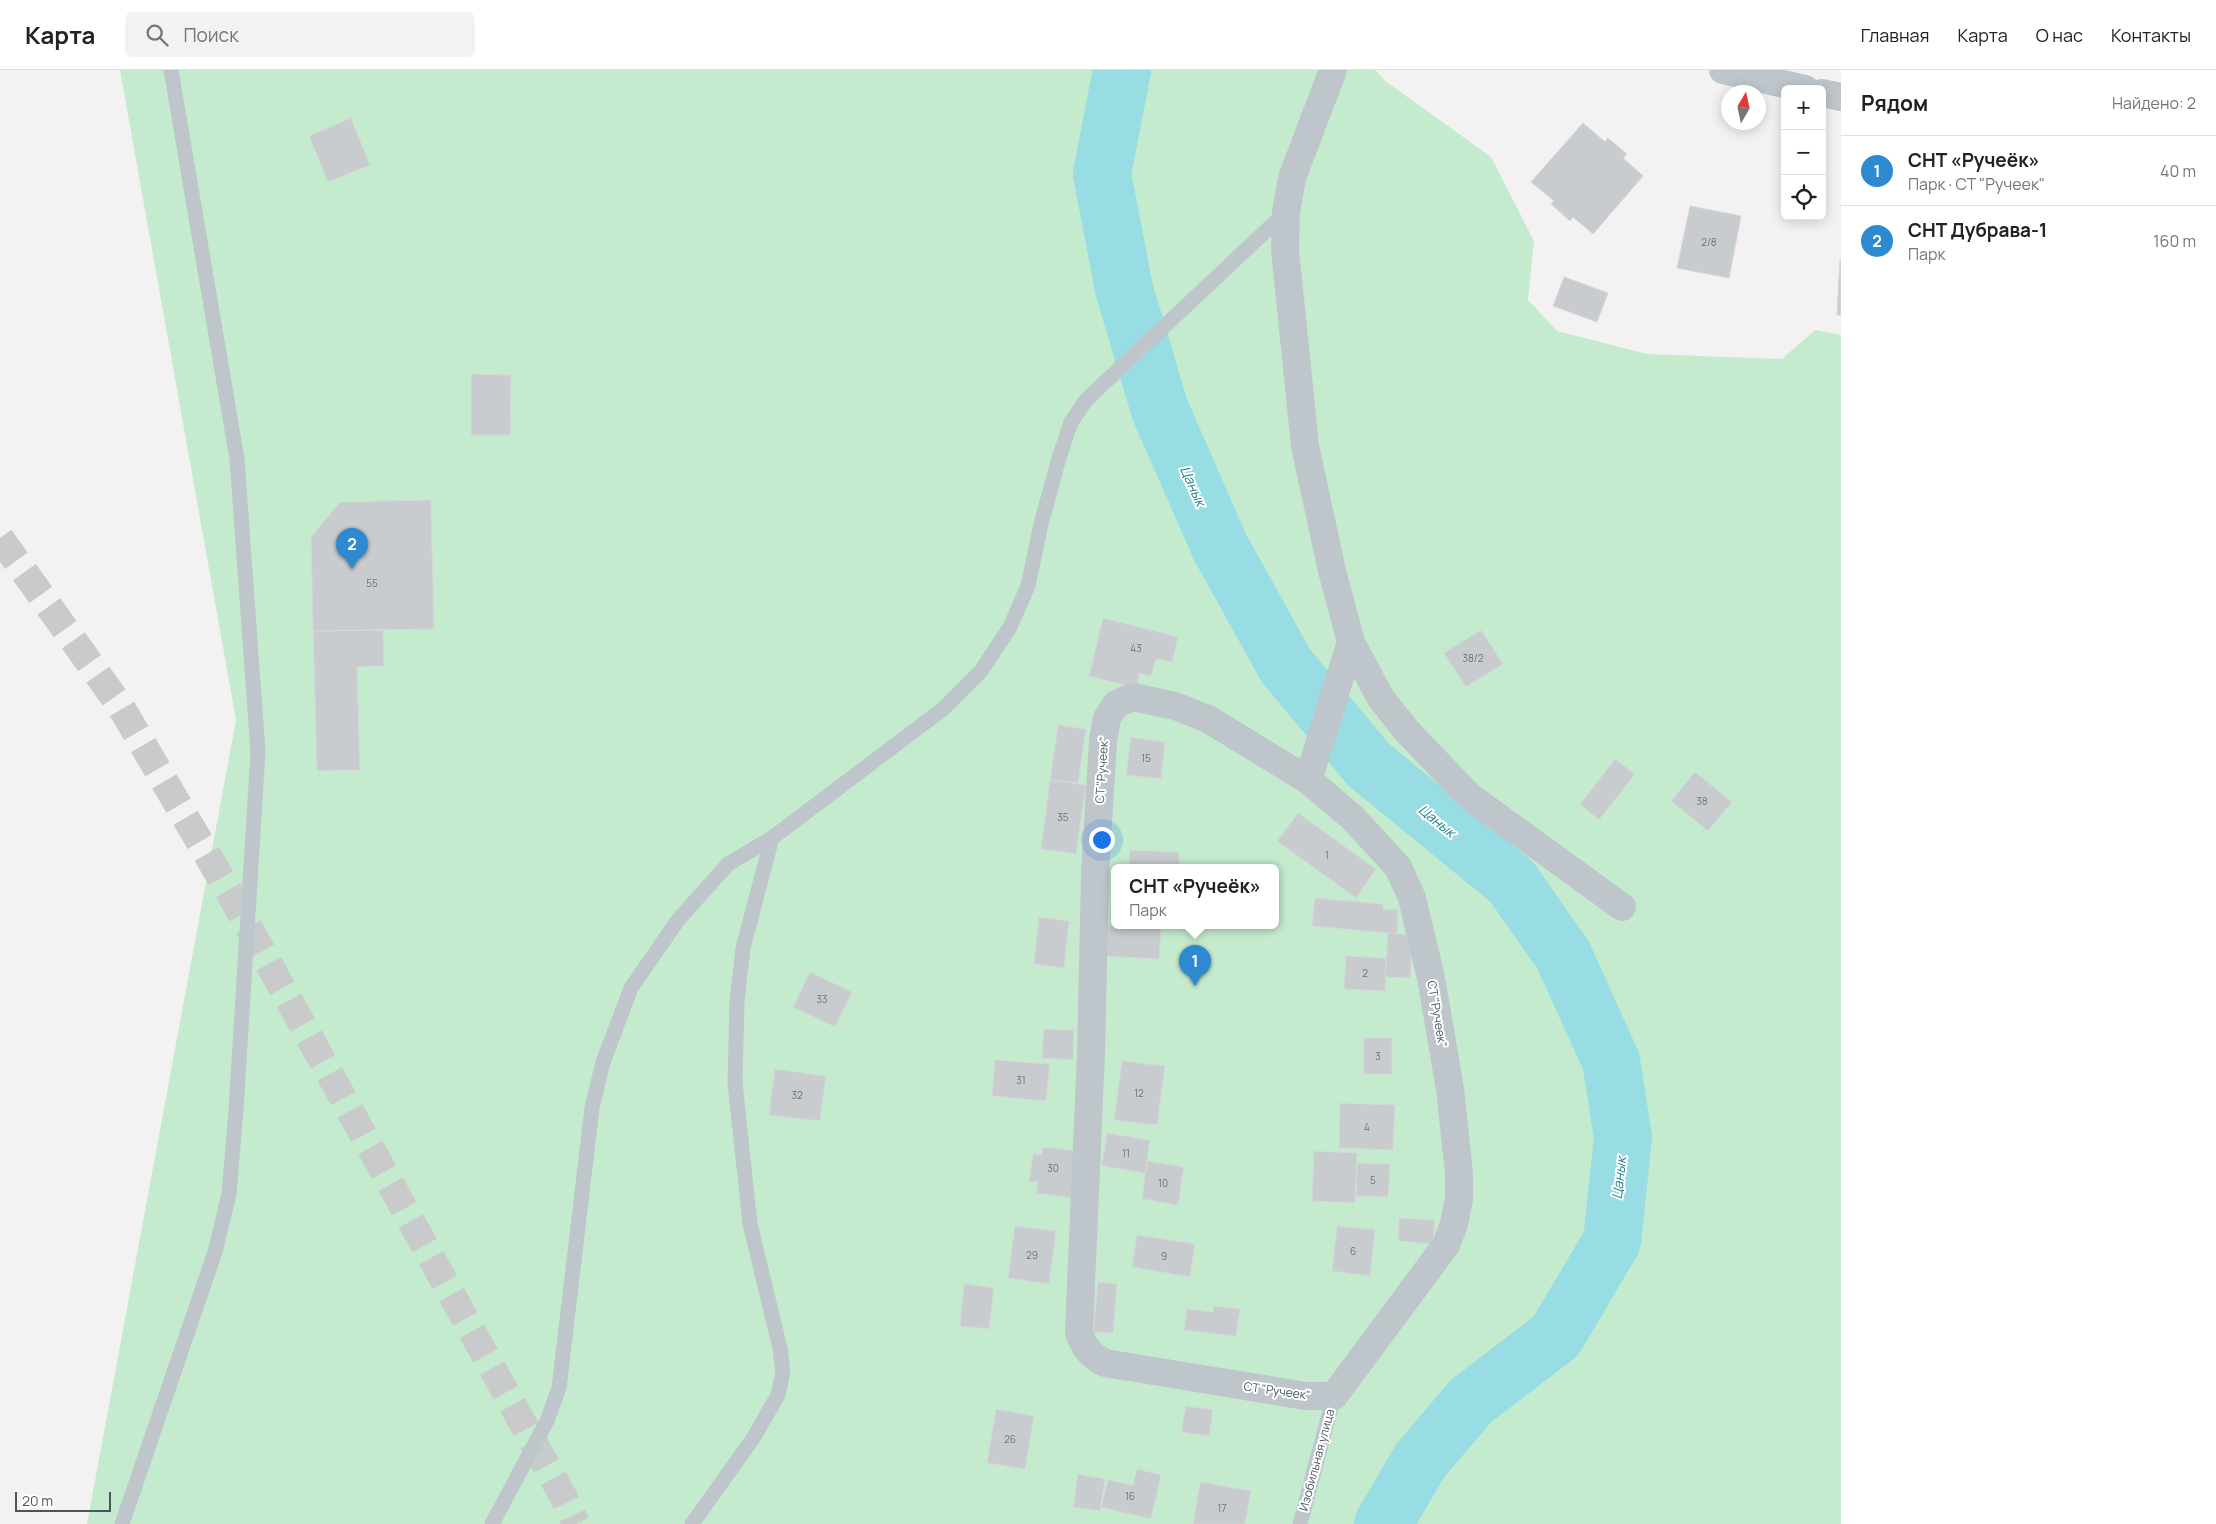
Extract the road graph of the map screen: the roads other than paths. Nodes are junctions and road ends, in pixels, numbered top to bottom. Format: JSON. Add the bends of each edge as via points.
{"nodes":[{"id":1,"x":172,"y":70,"type":"edge"},
{"id":2,"x":1333,"y":70,"type":"edge"},
{"id":3,"x":1723,"y":70,"type":"edge"},
{"id":4,"x":1788,"y":85,"type":"edge"},
{"id":5,"x":1826,"y":94,"type":"edge"},
{"id":6,"x":1841,"y":97,"type":"edge"},
{"id":7,"x":1286,"y":212,"type":"junction"},
{"id":8,"x":1351,"y":642,"type":"junction"},
{"id":9,"x":1308,"y":780,"type":"junction"},
{"id":10,"x":772,"y":838,"type":"junction"},
{"id":11,"x":1622,"y":907,"type":"dead end"},
{"id":12,"x":1334,"y":1396,"type":"junction"},
{"id":13,"x":122,"y":1524,"type":"edge"},
{"id":14,"x":492,"y":1524,"type":"edge"},
{"id":15,"x":692,"y":1524,"type":"edge"},
{"id":16,"x":1300,"y":1524,"type":"edge"}],
"edges":[{"from":1,"to":13,"type":"lane","via":[[237,459],[258,752],[229,1194],[215,1252]]},
{"from":2,"to":7,"type":"street","via":[[1292,178]]},
{"from":3,"to":4,"type":"street"},
{"from":5,"to":6,"type":"street"},
{"from":7,"to":8,"type":"street","via":[[1285,250],[1305,446]]},
{"from":7,"to":10,"type":"lane","via":[[1086,400],[1071,422],[1041,524],[1028,586],[1010,627],[980,671],[943,709]]},
{"from":8,"to":9,"type":"street"},
{"from":8,"to":11,"type":"street","via":[[1385,704],[1470,796]]},
{"from":9,"to":12,"type":"street","name":"СТ \"Ручеек\"","via":[[1354,818],[1381,847],[1398,867],[1412,898],[1431,978],[1459,1173],[1459,1199],[1446,1245]]},
{"from":9,"to":12,"type":"street","name":"СТ \"Ручеек\"","via":[[1208,719],[1175,706],[1133,697],[1116,704],[1107,718],[1095,873],[1079,1332],[1092,1356],[1105,1363],[1305,1396]]},
{"from":10,"to":14,"type":"lane","via":[[728,864],[678,920],[631,988],[603,1062],[592,1108],[559,1388],[548,1421]]},
{"from":10,"to":15,"type":"lane","via":[[743,948],[737,1001],[735,1083],[750,1224],[783,1372],[778,1395],[754,1437]]},
{"from":12,"to":16,"type":"lane","name":"Изобильная улица"}]}
